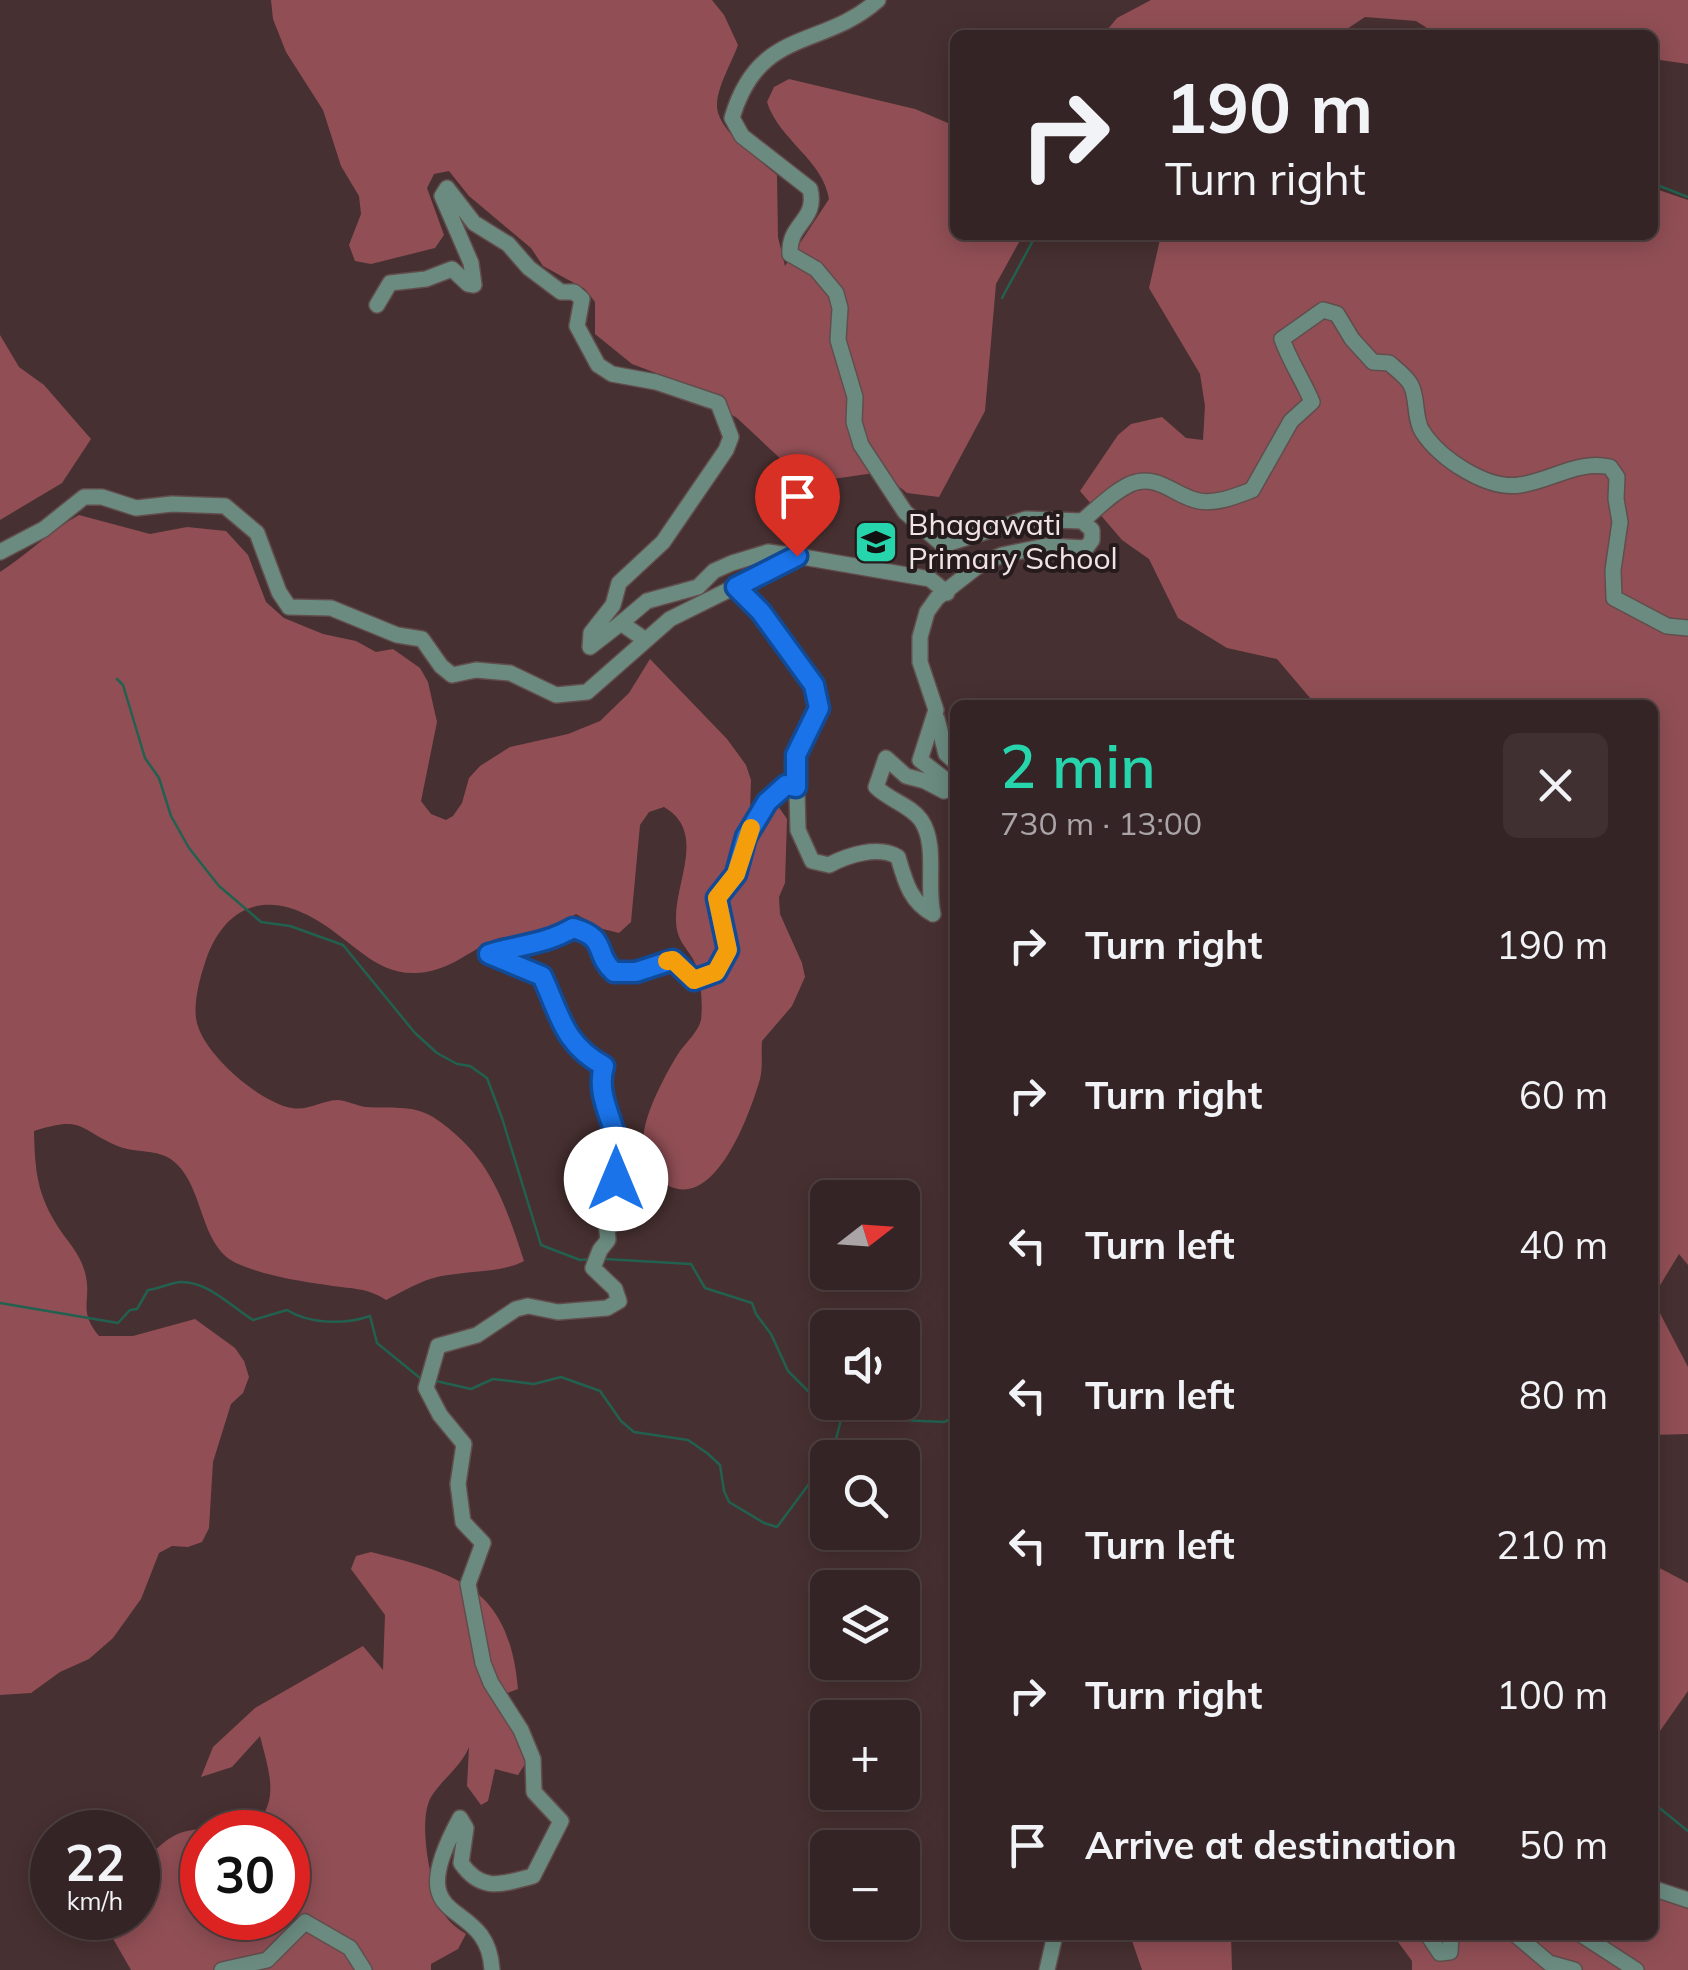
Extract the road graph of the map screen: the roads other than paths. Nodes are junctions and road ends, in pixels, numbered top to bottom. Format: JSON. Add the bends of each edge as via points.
{"nodes":[{"id":1,"x":878,"y":0,"type":"edge"},
{"id":2,"x":377,"y":304,"type":"dead end"},
{"id":3,"x":1082,"y":521,"type":"junction"},
{"id":4,"x":0,"y":552,"type":"edge"},
{"id":5,"x":797,"y":556,"type":"junction"},
{"id":6,"x":736,"y":587,"type":"junction"},
{"id":7,"x":947,"y":593,"type":"junction"},
{"id":8,"x":622,"y":624,"type":"junction"},
{"id":9,"x":1688,"y":628,"type":"edge"},
{"id":10,"x":644,"y":640,"type":"junction"},
{"id":11,"x":936,"y":710,"type":"junction"},
{"id":12,"x":950,"y":758,"type":"edge"},
{"id":13,"x":950,"y":786,"type":"edge"},
{"id":14,"x":796,"y":787,"type":"junction"},
{"id":15,"x":950,"y":795,"type":"edge"},
{"id":16,"x":1658,"y":1890,"type":"edge"},
{"id":17,"x":1688,"y":1900,"type":"edge"},
{"id":18,"x":1054,"y":1940,"type":"edge"},
{"id":19,"x":1432,"y":1940,"type":"edge"},
{"id":20,"x":1450,"y":1940,"type":"edge"},
{"id":21,"x":1522,"y":1940,"type":"edge"},
{"id":22,"x":1590,"y":1940,"type":"edge"},
{"id":23,"x":222,"y":1970,"type":"edge"},
{"id":24,"x":364,"y":1970,"type":"edge"},
{"id":25,"x":492,"y":1970,"type":"edge"},
{"id":26,"x":1047,"y":1970,"type":"edge"},
{"id":27,"x":1574,"y":1970,"type":"edge"},
{"id":28,"x":1636,"y":1970,"type":"edge"}],
"edges":[{"from":1,"to":3,"type":"street","via":[[858,18],[791,43],[768,59],[741,92],[732,118],[742,136],[810,189],[814,202],[791,237],[790,254],[816,269],[836,293],[856,431],[905,512],[942,544],[1026,519]]},
{"from":2,"to":8,"type":"street","via":[[390,283],[452,269],[474,285],[442,196],[447,188],[474,222],[529,268],[582,299],[576,326],[598,365],[718,404],[731,438],[726,450],[663,542],[619,583],[613,605],[591,633],[590,648]]},
{"from":3,"to":7,"type":"street","via":[[1092,530],[1086,548],[1046,546],[1002,555]]},
{"from":3,"to":9,"type":"street","via":[[1132,484],[1150,481],[1198,502],[1252,490],[1291,421],[1312,402],[1282,339],[1323,310],[1337,314],[1373,362],[1390,362],[1411,384],[1420,429],[1471,474],[1506,487],[1542,482],[1572,467],[1610,467],[1617,477],[1620,522],[1614,598],[1666,626]]},
{"from":4,"to":10,"type":"street","via":[[84,497],[136,508],[225,506],[257,534],[288,607],[332,608],[397,635],[422,638],[452,675],[510,673],[556,694],[587,692]]},
{"from":5,"to":6,"type":"street"},
{"from":5,"to":7,"type":"street","via":[[930,579]]},
{"from":5,"to":8,"type":"street","via":[[768,552],[732,563],[698,587],[647,600]]},
{"from":6,"to":10,"type":"street","via":[[670,619]]},
{"from":6,"to":14,"type":"street","via":[[814,685],[819,708],[796,755]]},
{"from":7,"to":11,"type":"street","via":[[927,612],[920,637],[920,662]]},
{"from":8,"to":10,"type":"street"},
{"from":11,"to":12,"type":"street"},
{"from":11,"to":13,"type":"street","via":[[920,760]]},
{"from":14,"to":15,"type":"street","via":[[798,830],[812,861],[829,866],[847,856],[889,851],[898,857],[918,906],[932,914],[926,832],[920,819],[876,786],[886,758],[906,776]]},
{"from":14,"to":25,"type":"street","via":[[786,785],[767,802],[746,837],[736,874],[717,898],[728,950],[716,972],[694,980],[673,960],[614,972],[598,941],[573,928],[489,954],[542,976],[556,1016],[586,1057],[604,1066],[599,1081],[622,1164],[605,1196],[608,1240],[593,1268],[619,1301],[558,1312],[516,1309],[477,1335],[438,1346],[426,1388],[464,1444],[461,1510],[484,1544],[468,1584],[483,1663],[533,1758],[534,1792],[560,1820],[533,1876],[482,1884],[461,1864],[466,1828],[460,1818],[442,1851],[438,1894],[486,1939]]},
{"from":16,"to":17,"type":"street"},
{"from":18,"to":26,"type":"street"},
{"from":19,"to":20,"type":"street","via":[[1440,1952],[1450,1952]]},
{"from":21,"to":27,"type":"street","via":[[1549,1963]]},
{"from":22,"to":28,"type":"street"},
{"from":23,"to":24,"type":"street","via":[[267,1960],[305,1922],[350,1948]]}]}
